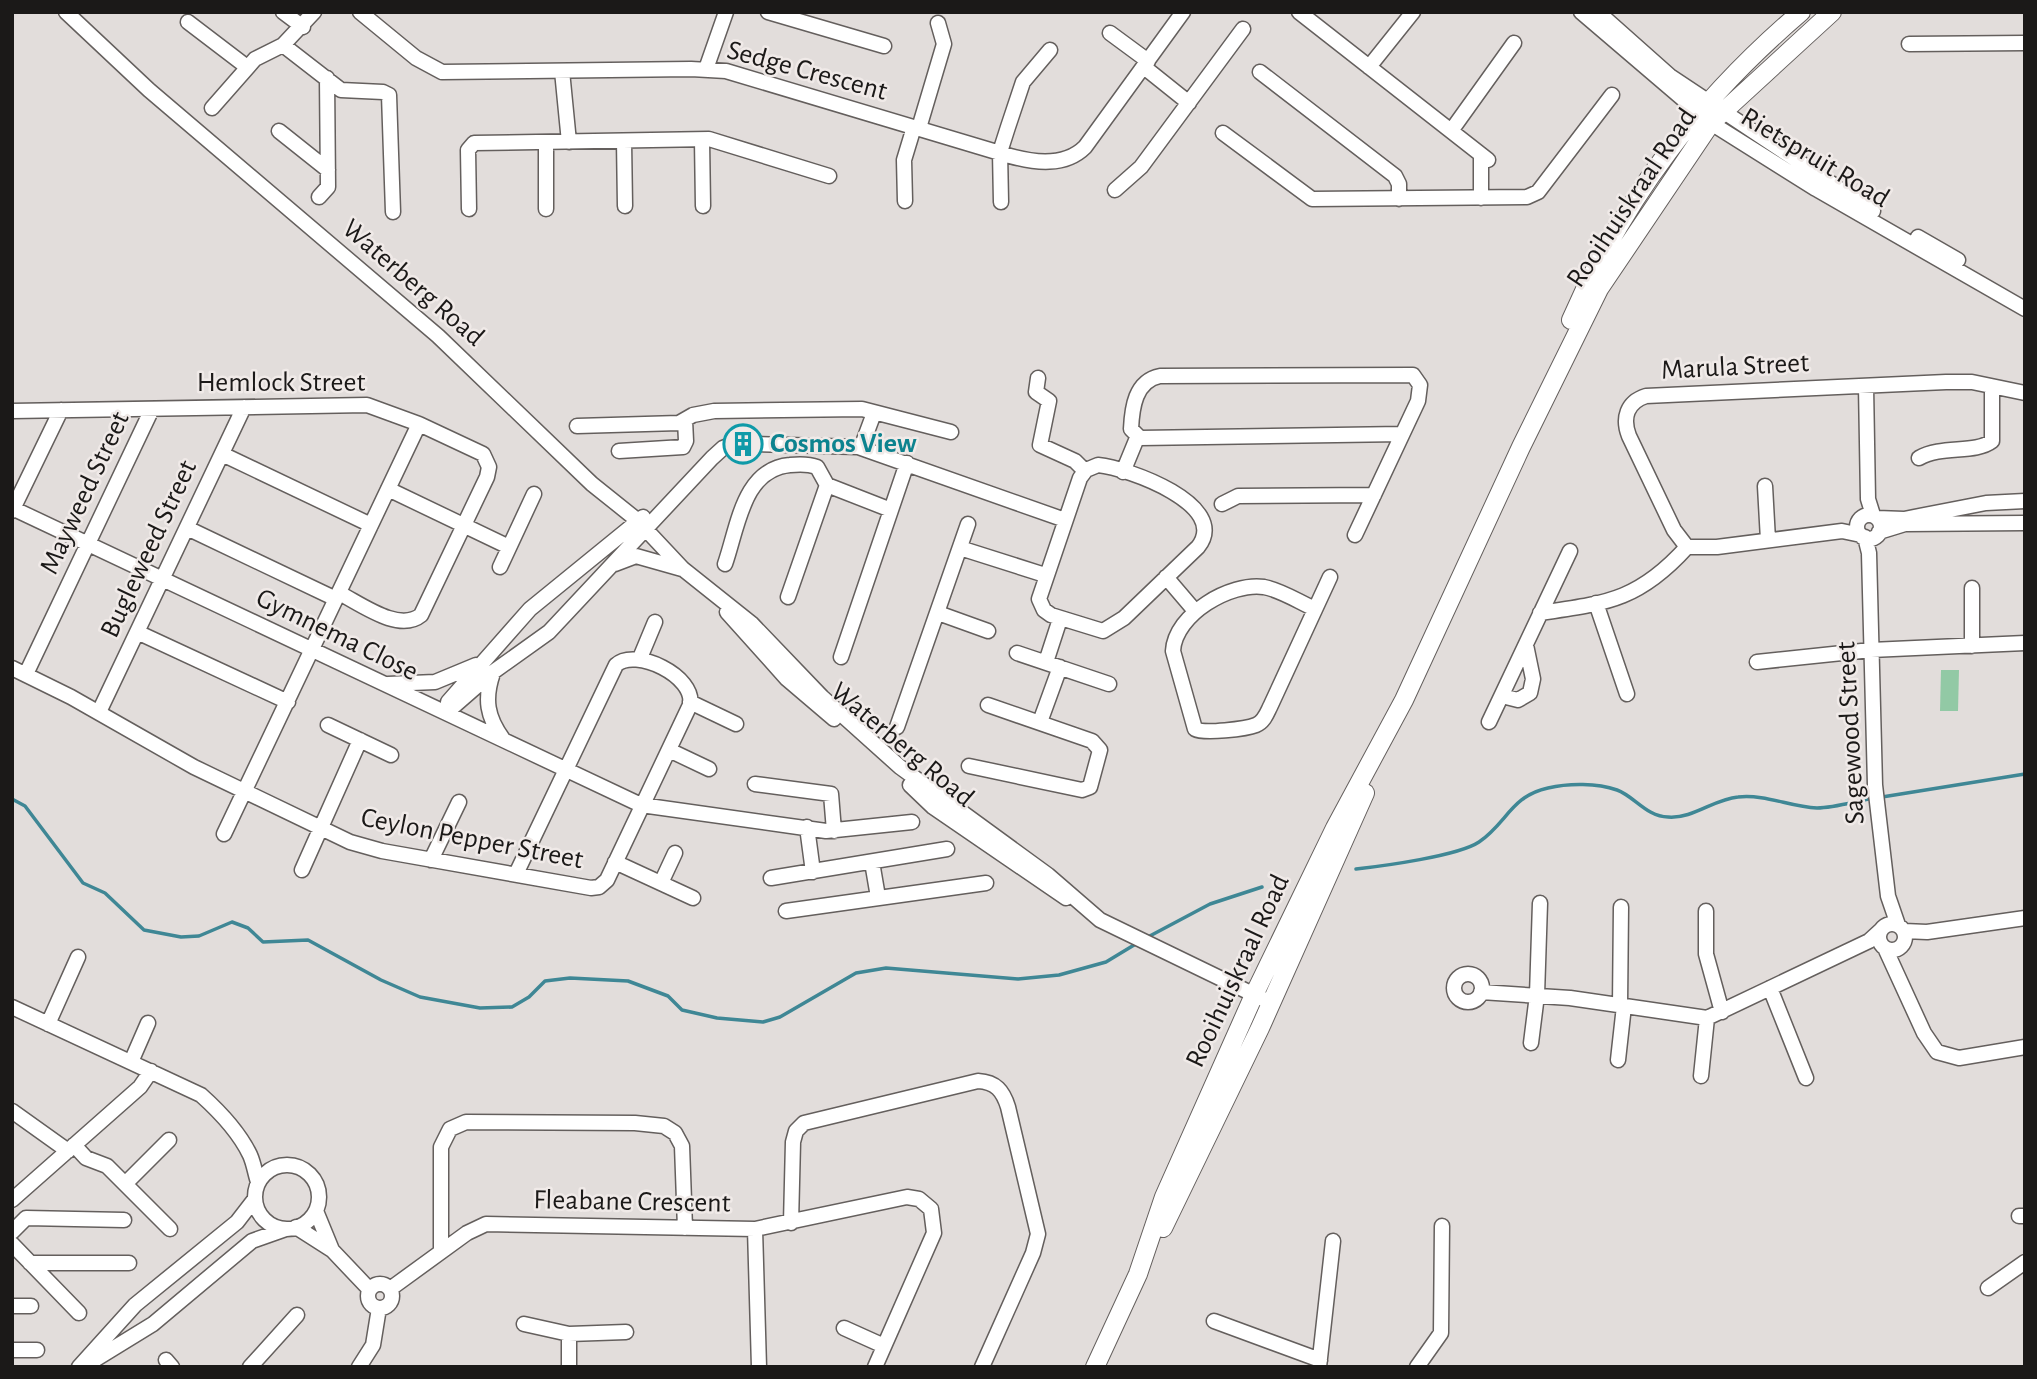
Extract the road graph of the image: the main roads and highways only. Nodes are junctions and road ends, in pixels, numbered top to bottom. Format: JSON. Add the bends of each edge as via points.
{"nodes":[{"id":1,"x":1801,"y":12,"type":"edge"},
{"id":2,"x":1832,"y":12,"type":"edge"},
{"id":3,"x":1710,"y":112,"type":"junction"},
{"id":4,"x":1404,"y":700,"type":"junction"},
{"id":5,"x":1138,"y":1274,"type":"junction"},
{"id":6,"x":1095,"y":1367,"type":"edge"}],
"edges":[{"from":1,"to":3,"type":"main road","name":"Rooihuiskraal Road"},
{"from":2,"to":3,"type":"main road","name":"Rooihuiskraal Road"},
{"from":3,"to":4,"type":"main road","name":"Rooihuiskraal Road","via":[[1599,289]]},
{"from":4,"to":5,"type":"main road","name":"Rooihuiskraal Road","via":[[1391,741],[1271,1003]]},
{"from":4,"to":5,"type":"main road","name":"Rooihuiskraal Road","via":[[1254,995],[1164,1197]]},
{"from":5,"to":6,"type":"main road","name":"Rooihuiskraal Road"}]}
